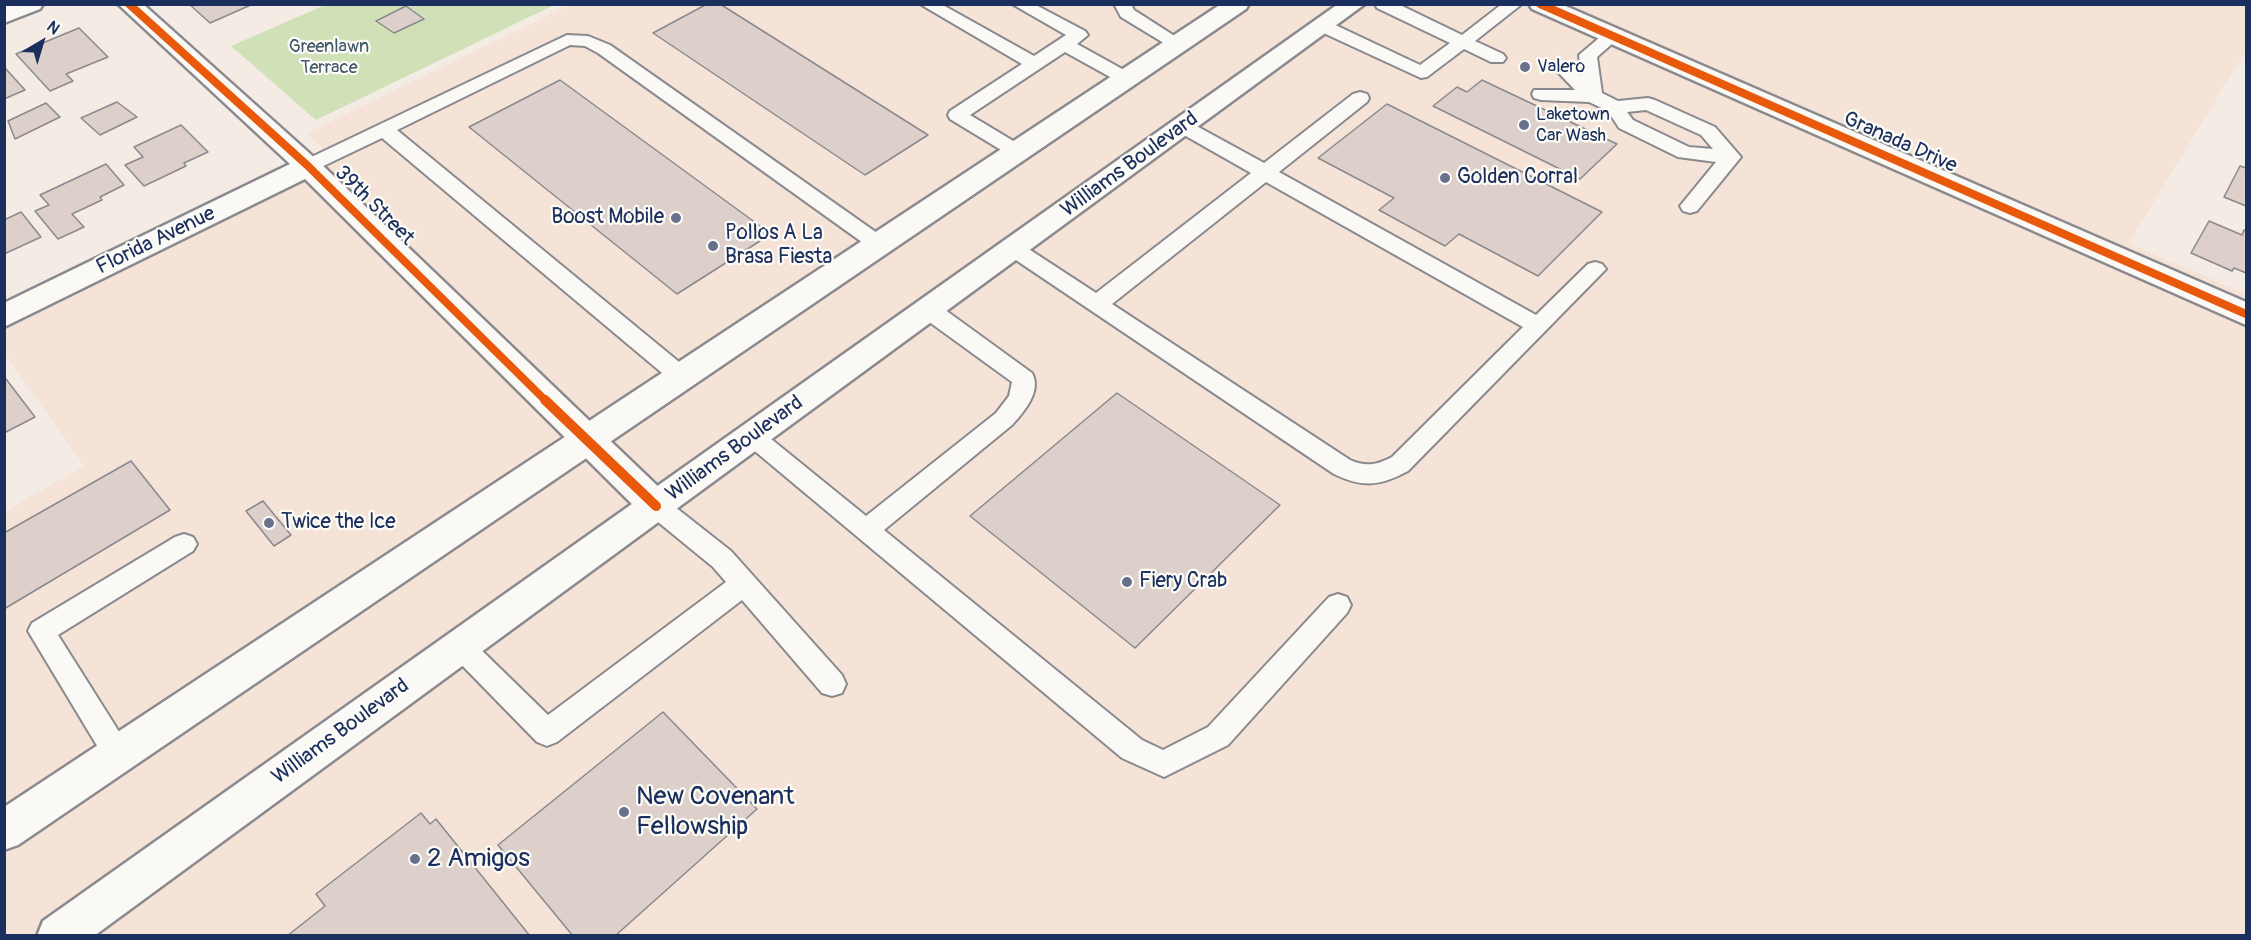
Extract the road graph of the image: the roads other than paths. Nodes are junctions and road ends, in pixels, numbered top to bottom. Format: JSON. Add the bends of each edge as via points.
{"nodes":[{"id":1,"x":32,"y":4,"type":"edge"},
{"id":2,"x":129,"y":4,"type":"edge"},
{"id":3,"x":928,"y":4,"type":"edge"},
{"id":4,"x":1020,"y":4,"type":"edge"},
{"id":5,"x":1122,"y":4,"type":"edge"},
{"id":6,"x":1238,"y":4,"type":"edge"},
{"id":7,"x":1354,"y":4,"type":"edge"},
{"id":8,"x":1383,"y":4,"type":"edge"},
{"id":9,"x":1514,"y":4,"type":"edge"},
{"id":10,"x":1540,"y":4,"type":"edge"},
{"id":11,"x":4,"y":15,"type":"edge"},
{"id":12,"x":1317,"y":22,"type":"edge"},
{"id":13,"x":1612,"y":36,"type":"junction"},
{"id":14,"x":1465,"y":41,"type":"junction"},
{"id":15,"x":1178,"y":44,"type":"junction"},
{"id":16,"x":1065,"y":45,"type":"junction"},
{"id":17,"x":1035,"y":64,"type":"junction"},
{"id":18,"x":1127,"y":79,"type":"junction"},
{"id":19,"x":1593,"y":96,"type":"junction"},
{"id":20,"x":1360,"y":98,"type":"dead end"},
{"id":21,"x":1615,"y":107,"type":"junction"},
{"id":22,"x":1184,"y":127,"type":"junction"},
{"id":23,"x":383,"y":129,"type":"junction"},
{"id":24,"x":1018,"y":152,"type":"junction"},
{"id":25,"x":1731,"y":157,"type":"junction"},
{"id":26,"x":308,"y":166,"type":"junction"},
{"id":27,"x":1266,"y":172,"type":"junction"},
{"id":28,"x":1690,"y":206,"type":"dead end"},
{"id":29,"x":880,"y":245,"type":"junction"},
{"id":30,"x":1014,"y":249,"type":"junction"},
{"id":31,"x":1595,"y":269,"type":"dead end"},
{"id":32,"x":1097,"y":304,"type":"junction"},
{"id":33,"x":929,"y":310,"type":"junction"},
{"id":34,"x":2247,"y":314,"type":"edge"},
{"id":35,"x":4,"y":316,"type":"edge"},
{"id":36,"x":1539,"y":326,"type":"junction"},
{"id":37,"x":682,"y":377,"type":"junction"},
{"id":38,"x":752,"y":436,"type":"junction"},
{"id":39,"x":587,"y":441,"type":"junction"},
{"id":40,"x":656,"y":506,"type":"junction"},
{"id":41,"x":866,"y":530,"type":"junction"},
{"id":42,"x":184,"y":544,"type":"dead end"},
{"id":43,"x":744,"y":583,"type":"junction"},
{"id":44,"x":1338,"y":605,"type":"dead end"},
{"id":45,"x":460,"y":646,"type":"junction"},
{"id":46,"x":832,"y":684,"type":"dead end"},
{"id":47,"x":118,"y":755,"type":"junction"},
{"id":48,"x":4,"y":831,"type":"edge"},
{"id":49,"x":61,"y":935,"type":"edge"}],
"edges":[{"from":1,"to":11,"type":"main road"},
{"from":2,"to":26,"type":"main road","name":"39th Street"},
{"from":3,"to":17,"type":"lane"},
{"from":4,"to":16,"type":"lane","via":[[1079,35]]},
{"from":5,"to":15,"type":"lane","via":[[1127,13]]},
{"from":6,"to":15,"type":"main road"},
{"from":7,"to":12,"type":"main road","name":"Williams Boulevard"},
{"from":8,"to":14,"type":"lane"},
{"from":9,"to":14,"type":"lane"},
{"from":10,"to":13,"type":"main road","name":"Granada Drive"},
{"from":12,"to":14,"type":"lane","via":[[1421,74]]},
{"from":12,"to":22,"type":"main road","name":"Williams Boulevard"},
{"from":13,"to":19,"type":"lane","via":[[1588,55]]},
{"from":13,"to":34,"type":"main road","name":"Granada Drive"},
{"from":14,"to":14,"type":"lane","via":[[1497,57]]},
{"from":15,"to":18,"type":"main road"},
{"from":16,"to":17,"type":"lane"},
{"from":16,"to":18,"type":"lane"},
{"from":17,"to":24,"type":"lane","via":[[957,115]]},
{"from":18,"to":24,"type":"main road"},
{"from":19,"to":19,"type":"lane","via":[[1552,82]]},
{"from":19,"to":21,"type":"lane"},
{"from":20,"to":27,"type":"lane"},
{"from":21,"to":25,"type":"lane","via":[[1626,124],[1685,153]]},
{"from":21,"to":25,"type":"lane","via":[[1648,104],[1708,131]]},
{"from":22,"to":27,"type":"lane"},
{"from":22,"to":30,"type":"main road","name":"Williams Boulevard"},
{"from":23,"to":26,"type":"lane"},
{"from":23,"to":29,"type":"lane","via":[[567,40],[588,41]]},
{"from":23,"to":37,"type":"lane"},
{"from":24,"to":29,"type":"main road"},
{"from":25,"to":28,"type":"lane"},
{"from":26,"to":35,"type":"main road","name":"Florida Avenue"},
{"from":26,"to":39,"type":"main road","name":"39th Street"},
{"from":27,"to":32,"type":"lane"},
{"from":27,"to":36,"type":"lane"},
{"from":29,"to":37,"type":"main road"},
{"from":30,"to":32,"type":"lane"},
{"from":30,"to":33,"type":"main road","name":"Williams Boulevard"},
{"from":31,"to":36,"type":"lane"},
{"from":32,"to":36,"type":"lane","via":[[1342,467],[1357,475],[1373,476],[1400,464]]},
{"from":33,"to":38,"type":"main road","name":"Williams Boulevard"},
{"from":33,"to":41,"type":"lane","via":[[1024,379],[1024,391],[1004,419]]},
{"from":37,"to":39,"type":"main road"},
{"from":38,"to":40,"type":"main road","name":"Williams Boulevard"},
{"from":38,"to":41,"type":"lane"},
{"from":39,"to":40,"type":"main road","name":"39th Street"},
{"from":39,"to":47,"type":"main road"},
{"from":40,"to":43,"type":"lane","via":[[722,559]]},
{"from":40,"to":45,"type":"main road","name":"Williams Boulevard"},
{"from":41,"to":44,"type":"lane","via":[[1132,749],[1164,764],[1218,736]]},
{"from":42,"to":47,"type":"lane","via":[[40,631]]},
{"from":43,"to":45,"type":"lane","via":[[547,733]]},
{"from":43,"to":46,"type":"lane"},
{"from":45,"to":49,"type":"main road","name":"Williams Boulevard"},
{"from":47,"to":48,"type":"main road"}]}
